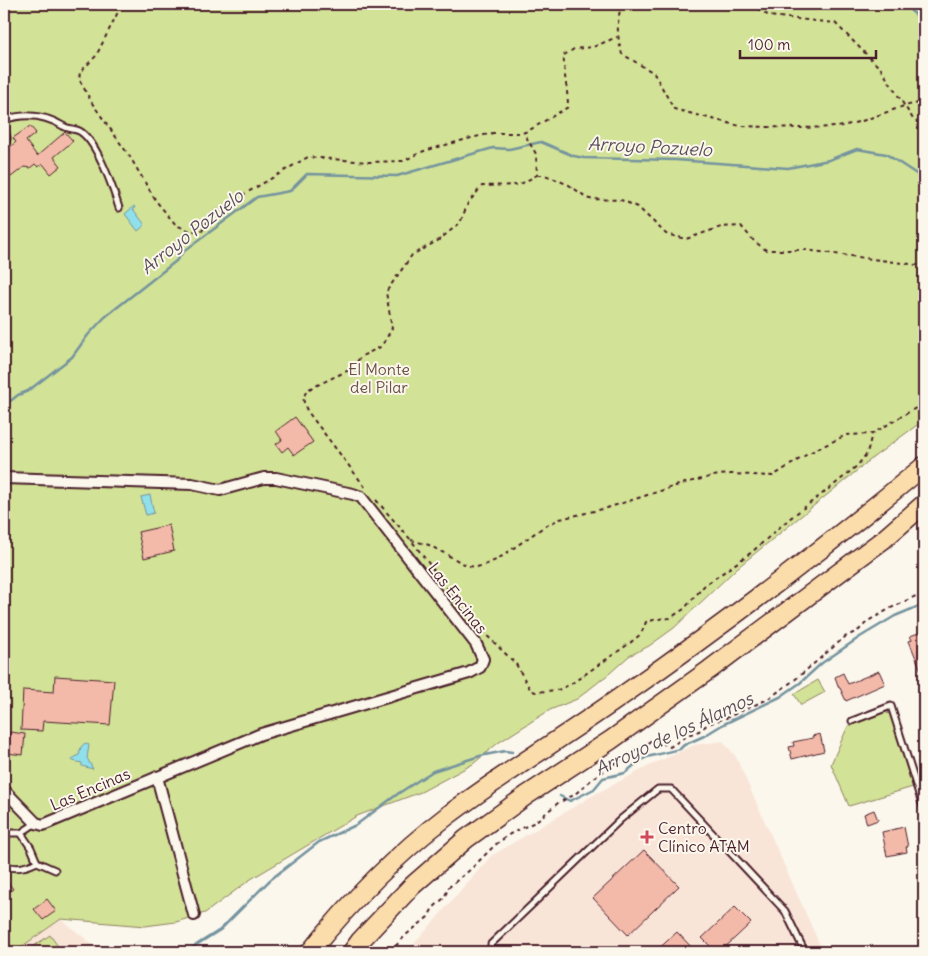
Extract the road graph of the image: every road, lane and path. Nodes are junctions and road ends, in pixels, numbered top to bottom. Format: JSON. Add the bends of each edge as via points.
{"nodes":[{"id":1,"x":108,"y":4,"type":"edge"},
{"id":2,"x":622,"y":4,"type":"edge"},
{"id":3,"x":752,"y":4,"type":"edge"},
{"id":4,"x":617,"y":36,"type":"junction"},
{"id":5,"x":924,"y":102,"type":"edge"},
{"id":6,"x":904,"y":106,"type":"junction"},
{"id":7,"x":4,"y":120,"type":"edge"},
{"id":8,"x":4,"y":126,"type":"edge"},
{"id":9,"x":924,"y":127,"type":"edge"},
{"id":10,"x":524,"y":133,"type":"junction"},
{"id":11,"x":4,"y":145,"type":"edge"},
{"id":12,"x":537,"y":175,"type":"junction"},
{"id":13,"x":119,"y":208,"type":"dead end"},
{"id":14,"x":924,"y":266,"type":"edge"},
{"id":15,"x":924,"y":403,"type":"edge"},
{"id":16,"x":872,"y":434,"type":"junction"},
{"id":17,"x":924,"y":466,"type":"edge"},
{"id":18,"x":4,"y":478,"type":"edge"},
{"id":19,"x":366,"y":488,"type":"dead end"},
{"id":20,"x":375,"y":498,"type":"dead end"},
{"id":21,"x":924,"y":504,"type":"edge"},
{"id":22,"x":411,"y":540,"type":"junction"},
{"id":23,"x":924,"y":592,"type":"edge"},
{"id":24,"x":852,"y":722,"type":"dead end"},
{"id":25,"x":157,"y":777,"type":"junction"},
{"id":26,"x":4,"y":790,"type":"edge"},
{"id":27,"x":924,"y":810,"type":"edge"},
{"id":28,"x":36,"y":823,"type":"junction"},
{"id":29,"x":5,"y":833,"type":"edge"},
{"id":30,"x":21,"y":833,"type":"junction"},
{"id":31,"x":4,"y":841,"type":"edge"},
{"id":32,"x":37,"y":862,"type":"junction"},
{"id":33,"x":4,"y":865,"type":"edge"},
{"id":34,"x":55,"y":870,"type":"dead end"},
{"id":35,"x":194,"y":915,"type":"dead end"},
{"id":36,"x":310,"y":952,"type":"edge"},
{"id":37,"x":352,"y":952,"type":"edge"},
{"id":38,"x":390,"y":952,"type":"edge"},
{"id":39,"x":491,"y":952,"type":"edge"},
{"id":40,"x":805,"y":952,"type":"edge"}],
"edges":[{"from":1,"to":10,"type":"path","via":[[119,10],[96,56],[80,72],[80,79],[92,103],[156,201],[176,225],[190,231],[202,231],[212,213],[308,156],[368,162],[403,161],[424,151],[471,138],[493,133]]},
{"from":2,"to":4,"type":"path"},
{"from":3,"to":6,"type":"path","via":[[769,16],[835,23],[881,69]]},
{"from":4,"to":6,"type":"path","via":[[622,54],[654,73],[674,109],[740,126],[838,127]]},
{"from":4,"to":10,"type":"path","via":[[564,55],[568,107]]},
{"from":5,"to":6,"type":"path"},
{"from":6,"to":9,"type":"path"},
{"from":7,"to":13,"type":"lane","via":[[22,115],[80,130],[90,140],[109,178]]},
{"from":8,"to":11,"type":"lane","via":[[7,138]]},
{"from":10,"to":12,"type":"path","via":[[536,154]]},
{"from":12,"to":14,"type":"path","via":[[569,185],[589,199],[621,200],[638,207],[666,234],[686,239],[721,227],[741,226],[766,250],[806,250]]},
{"from":12,"to":19,"type":"path","via":[[519,185],[482,186],[468,203],[460,223],[412,255],[386,292],[392,328],[380,347],[362,356],[349,370],[307,390],[303,403],[308,412]]},
{"from":15,"to":16,"type":"path"},
{"from":16,"to":22,"type":"path","via":[[846,435],[773,476],[718,475],[560,519],[498,559],[477,567]]},
{"from":16,"to":22,"type":"path","via":[[868,453],[858,465],[752,552],[704,586],[684,609],[670,618],[646,622],[641,634],[630,643],[558,690],[530,690],[516,664],[472,621]]},
{"from":17,"to":36,"type":"highway","via":[[692,647],[446,817],[336,919]]},
{"from":18,"to":25,"type":"street","name":"Las Encinas","via":[[192,484],[220,490],[264,478],[276,478],[353,494],[361,497],[482,655],[481,665],[468,672],[261,734]]},
{"from":20,"to":22,"type":"path"},
{"from":21,"to":37,"type":"highway","via":[[869,550],[710,670],[466,839],[412,886]]},
{"from":23,"to":38,"type":"path","via":[[868,621],[768,699],[708,724],[670,746],[654,739],[535,822],[510,834],[449,887],[428,917]]},
{"from":24,"to":27,"type":"lane","via":[[892,706]]},
{"from":25,"to":28,"type":"street","name":"Las Encinas","via":[[43,826]]},
{"from":25,"to":35,"type":"street"},
{"from":26,"to":28,"type":"street","name":"Las Encinas"},
{"from":28,"to":30,"type":"lane"},
{"from":29,"to":30,"type":"lane"},
{"from":29,"to":31,"type":"lane"},
{"from":30,"to":32,"type":"lane"},
{"from":32,"to":33,"type":"lane","via":[[13,868]]},
{"from":32,"to":34,"type":"lane"},
{"from":39,"to":40,"type":"lane","via":[[491,944],[621,819],[658,789],[671,789],[785,911]]}]}
